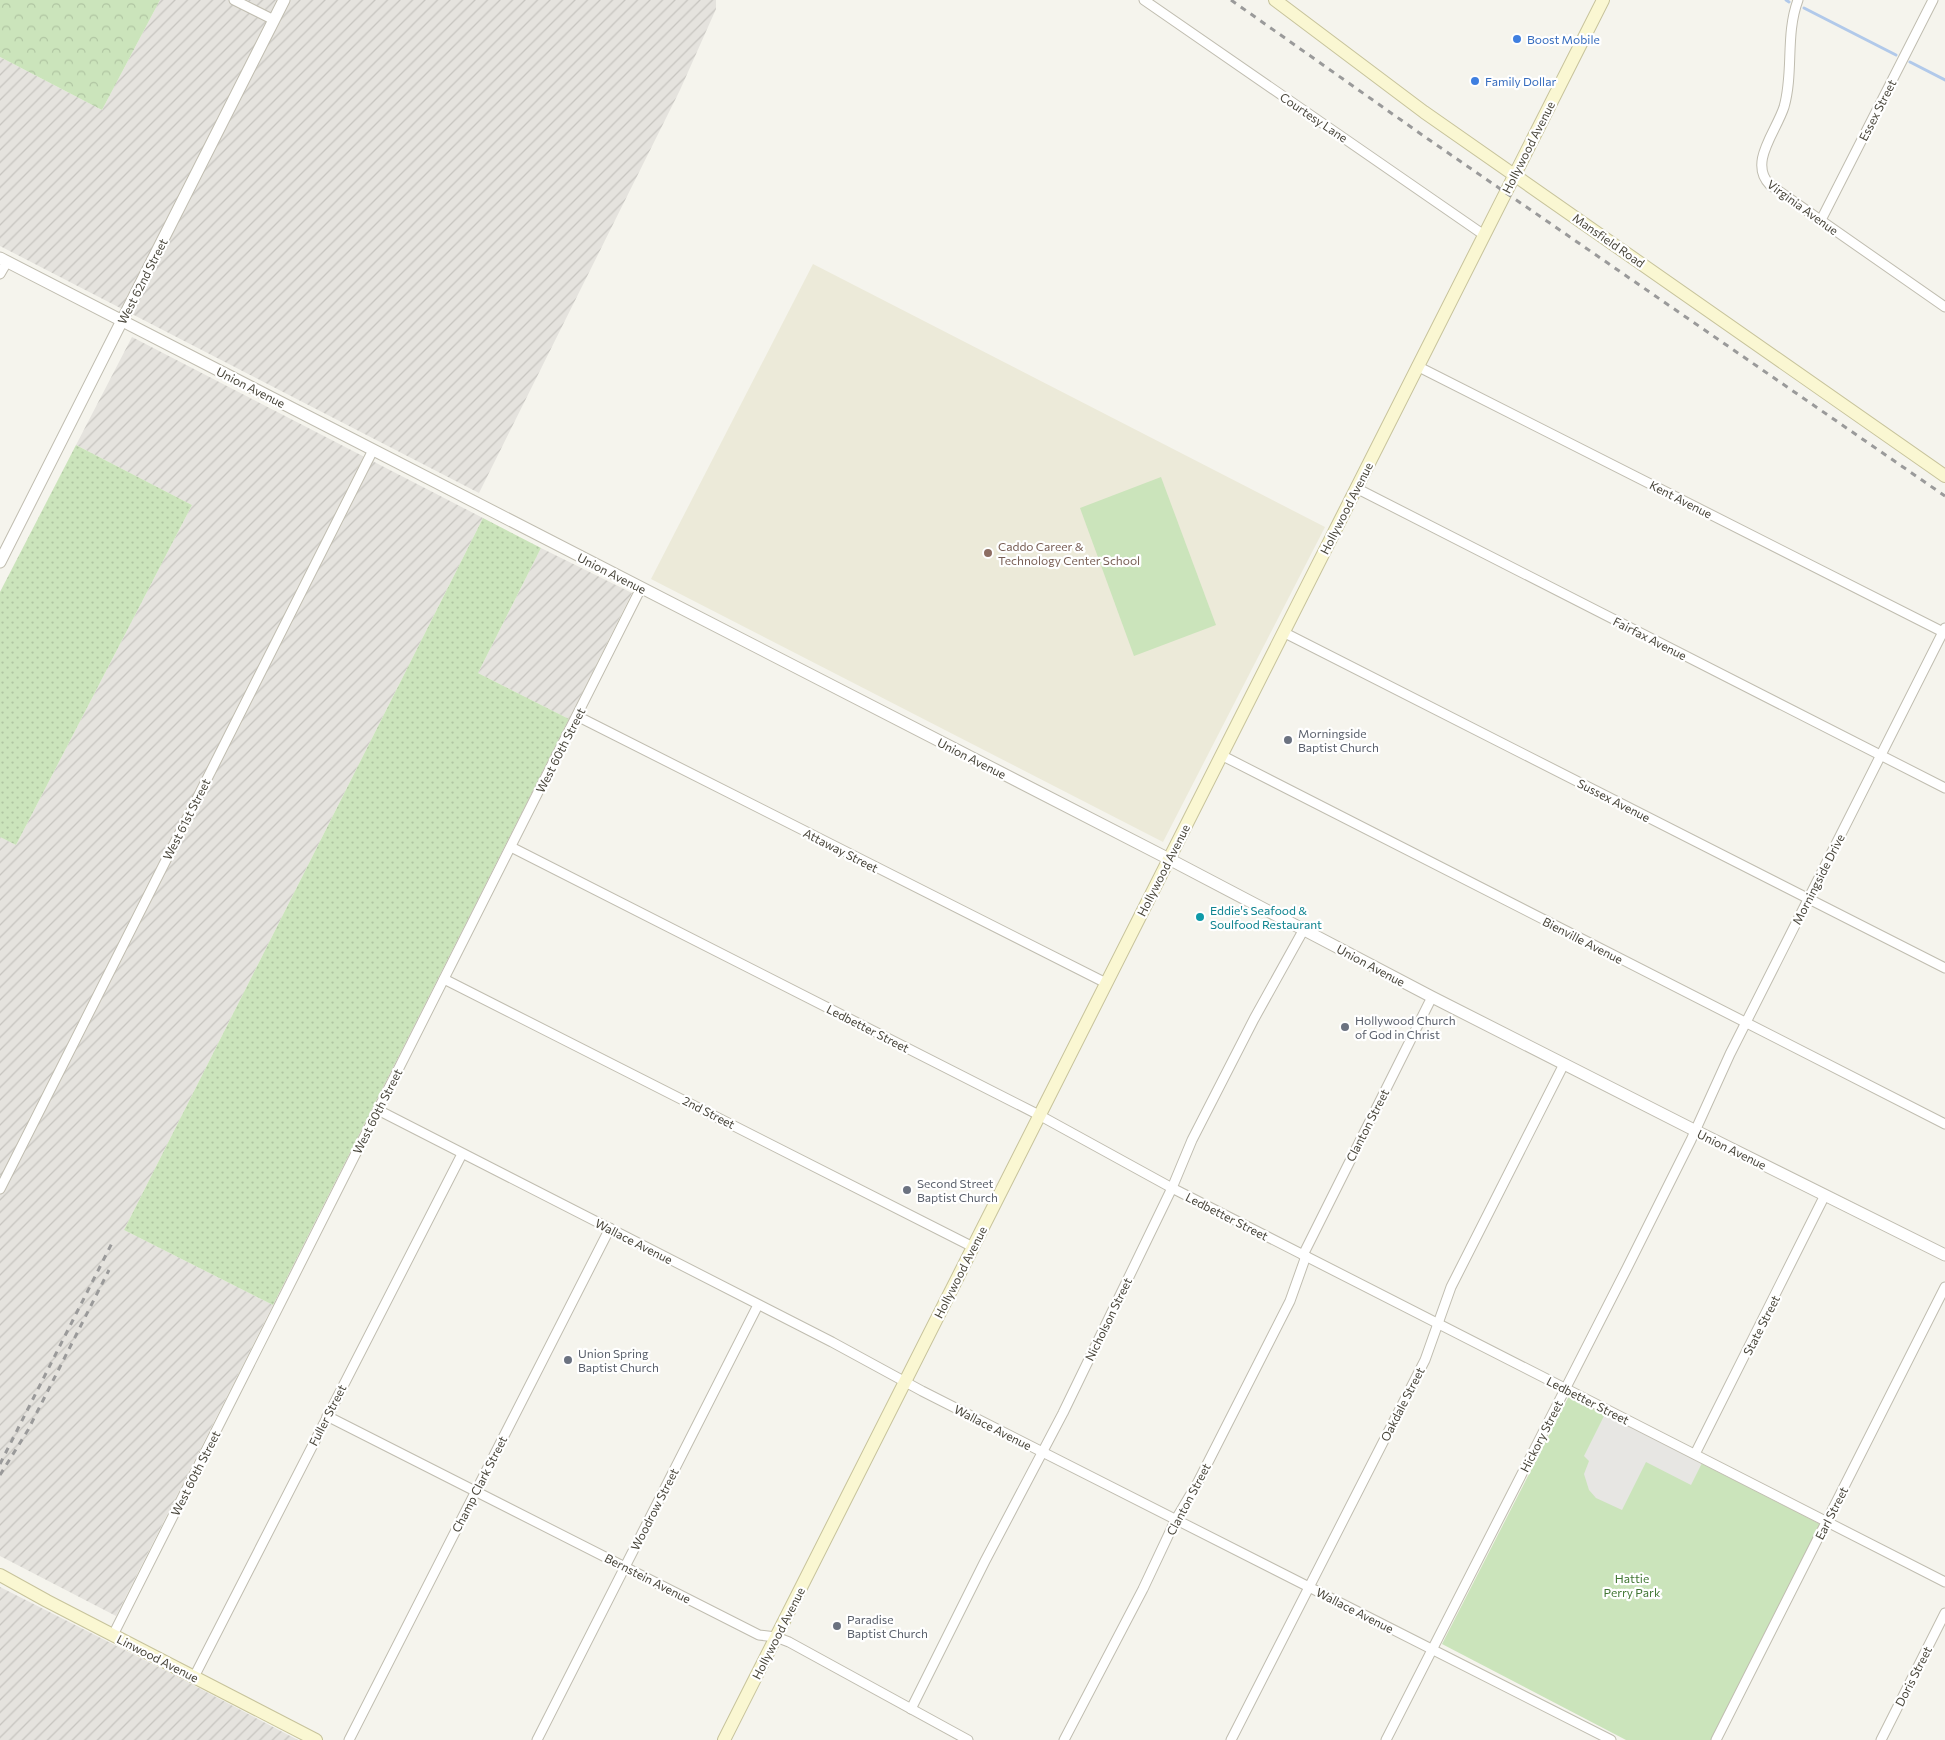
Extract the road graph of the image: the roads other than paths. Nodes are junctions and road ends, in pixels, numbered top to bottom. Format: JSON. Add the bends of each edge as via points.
{"nodes":[{"id":1,"x":234,"y":0,"type":"edge"},
{"id":2,"x":284,"y":0,"type":"edge"},
{"id":3,"x":1144,"y":0,"type":"edge"},
{"id":4,"x":1275,"y":0,"type":"edge"},
{"id":5,"x":1603,"y":0,"type":"edge"},
{"id":6,"x":1798,"y":0,"type":"edge"},
{"id":7,"x":1933,"y":0,"type":"edge"},
{"id":8,"x":274,"y":20,"type":"junction"},
{"id":9,"x":1514,"y":175,"type":"junction"},
{"id":10,"x":1821,"y":220,"type":"junction"},
{"id":11,"x":1484,"y":235,"type":"junction"},
{"id":12,"x":3,"y":260,"type":"edge"},
{"id":13,"x":0,"y":274,"type":"edge"},
{"id":14,"x":1945,"y":307,"type":"edge"},
{"id":15,"x":122,"y":321,"type":"junction"},
{"id":16,"x":1417,"y":366,"type":"junction"},
{"id":17,"x":373,"y":450,"type":"junction"},
{"id":18,"x":1945,"y":476,"type":"edge"},
{"id":19,"x":1356,"y":488,"type":"junction"},
{"id":20,"x":0,"y":562,"type":"edge"},
{"id":21,"x":641,"y":588,"type":"junction"},
{"id":22,"x":1944,"y":631,"type":"edge"},
{"id":23,"x":1283,"y":632,"type":"junction"},
{"id":24,"x":577,"y":716,"type":"junction"},
{"id":25,"x":1221,"y":755,"type":"junction"},
{"id":26,"x":1880,"y":756,"type":"junction"},
{"id":27,"x":1945,"y":788,"type":"edge"},
{"id":28,"x":511,"y":847,"type":"junction"},
{"id":29,"x":1168,"y":859,"type":"junction"},
{"id":30,"x":1808,"y":898,"type":"junction"},
{"id":31,"x":1304,"y":928,"type":"junction"},
{"id":32,"x":1945,"y":968,"type":"edge"},
{"id":33,"x":444,"y":979,"type":"junction"},
{"id":34,"x":1106,"y":983,"type":"junction"},
{"id":35,"x":1432,"y":997,"type":"junction"},
{"id":36,"x":1746,"y":1022,"type":"junction"},
{"id":37,"x":1564,"y":1064,"type":"junction"},
{"id":38,"x":378,"y":1110,"type":"junction"},
{"id":39,"x":1039,"y":1115,"type":"junction"},
{"id":40,"x":1945,"y":1124,"type":"edge"},
{"id":41,"x":1694,"y":1130,"type":"junction"},
{"id":42,"x":462,"y":1154,"type":"junction"},
{"id":43,"x":1172,"y":1188,"type":"junction"},
{"id":44,"x":0,"y":1189,"type":"edge"},
{"id":45,"x":1825,"y":1196,"type":"junction"},
{"id":46,"x":610,"y":1228,"type":"junction"},
{"id":47,"x":973,"y":1247,"type":"junction"},
{"id":48,"x":1304,"y":1255,"type":"junction"},
{"id":49,"x":1945,"y":1255,"type":"edge"},
{"id":50,"x":1945,"y":1287,"type":"edge"},
{"id":51,"x":758,"y":1305,"type":"junction"},
{"id":52,"x":1437,"y":1323,"type":"junction"},
{"id":53,"x":905,"y":1382,"type":"junction"},
{"id":54,"x":1565,"y":1388,"type":"junction"},
{"id":55,"x":327,"y":1416,"type":"junction"},
{"id":56,"x":1041,"y":1452,"type":"junction"},
{"id":57,"x":1695,"y":1454,"type":"junction"},
{"id":58,"x":476,"y":1491,"type":"junction"},
{"id":59,"x":1176,"y":1519,"type":"junction"},
{"id":60,"x":1827,"y":1522,"type":"junction"},
{"id":61,"x":625,"y":1567,"type":"junction"},
{"id":62,"x":0,"y":1575,"type":"edge"},
{"id":63,"x":1945,"y":1582,"type":"edge"},
{"id":64,"x":1309,"y":1586,"type":"junction"},
{"id":65,"x":1945,"y":1613,"type":"edge"},
{"id":66,"x":113,"y":1635,"type":"junction"},
{"id":67,"x":776,"y":1637,"type":"junction"},
{"id":68,"x":1432,"y":1650,"type":"junction"},
{"id":69,"x":194,"y":1677,"type":"junction"},
{"id":70,"x":911,"y":1709,"type":"junction"},
{"id":71,"x":316,"y":1740,"type":"edge"},
{"id":72,"x":349,"y":1740,"type":"edge"},
{"id":73,"x":537,"y":1740,"type":"edge"},
{"id":74,"x":724,"y":1740,"type":"edge"},
{"id":75,"x":968,"y":1740,"type":"edge"},
{"id":76,"x":1064,"y":1740,"type":"edge"},
{"id":77,"x":1231,"y":1740,"type":"edge"},
{"id":78,"x":1386,"y":1740,"type":"edge"},
{"id":79,"x":1611,"y":1740,"type":"edge"},
{"id":80,"x":1716,"y":1740,"type":"edge"},
{"id":81,"x":1881,"y":1740,"type":"edge"}],
"edges":[{"from":1,"to":8,"type":"street"},
{"from":2,"to":8,"type":"street","name":"West 62nd Street"},
{"from":3,"to":11,"type":"street","name":"Courtesy Lane"},
{"from":4,"to":9,"type":"main road","name":"Mansfield Road"},
{"from":5,"to":9,"type":"main road","name":"Hollywood Avenue"},
{"from":6,"to":10,"type":"street","name":"Virginia Avenue","via":[[1791,27],[1786,97],[1761,162],[1761,170],[1764,180],[1770,185]]},
{"from":7,"to":10,"type":"street","name":"Essex Street"},
{"from":8,"to":15,"type":"street","name":"West 62nd Street"},
{"from":9,"to":11,"type":"main road","name":"Hollywood Avenue"},
{"from":9,"to":18,"type":"main road","name":"Mansfield Road"},
{"from":10,"to":14,"type":"street","name":"Virginia Avenue"},
{"from":11,"to":16,"type":"main road","name":"Hollywood Avenue"},
{"from":12,"to":13,"type":"street"},
{"from":12,"to":15,"type":"street","name":"Union Avenue"},
{"from":15,"to":17,"type":"street","name":"Union Avenue"},
{"from":15,"to":20,"type":"street","name":"West 62nd Street"},
{"from":16,"to":19,"type":"main road","name":"Hollywood Avenue"},
{"from":16,"to":22,"type":"street","name":"Kent Avenue"},
{"from":17,"to":21,"type":"street","name":"Union Avenue"},
{"from":17,"to":44,"type":"street","name":"West 61st Street"},
{"from":19,"to":23,"type":"main road","name":"Hollywood Avenue"},
{"from":19,"to":26,"type":"street","name":"Fairfax Avenue"},
{"from":21,"to":24,"type":"street","name":"West 60th Street"},
{"from":21,"to":29,"type":"street","name":"Union Avenue"},
{"from":22,"to":26,"type":"street","name":"Morningside Drive"},
{"from":23,"to":25,"type":"main road","name":"Hollywood Avenue"},
{"from":23,"to":30,"type":"street","name":"Sussex Avenue"},
{"from":24,"to":28,"type":"street","name":"West 60th Street"},
{"from":24,"to":34,"type":"street","name":"Attaway Street"},
{"from":25,"to":29,"type":"main road","name":"Hollywood Avenue"},
{"from":25,"to":36,"type":"street","name":"Bienville Avenue"},
{"from":26,"to":27,"type":"street","name":"Fairfax Avenue"},
{"from":26,"to":30,"type":"street","name":"Morningside Drive"},
{"from":28,"to":33,"type":"street","name":"West 60th Street"},
{"from":28,"to":39,"type":"street","name":"Ledbetter Street"},
{"from":29,"to":31,"type":"street","name":"Union Avenue"},
{"from":29,"to":34,"type":"main road","name":"Hollywood Avenue"},
{"from":30,"to":32,"type":"street","name":"Sussex Avenue"},
{"from":30,"to":36,"type":"street","name":"Morningside Drive"},
{"from":31,"to":35,"type":"street","name":"Union Avenue"},
{"from":31,"to":43,"type":"street","name":"Nicholson Street","via":[[1192,1140]]},
{"from":33,"to":38,"type":"street","name":"West 60th Street"},
{"from":33,"to":47,"type":"street","name":"2nd Street"},
{"from":34,"to":39,"type":"main road","name":"Hollywood Avenue"},
{"from":35,"to":37,"type":"street","name":"Union Avenue"},
{"from":35,"to":48,"type":"street","name":"Clanton Street"},
{"from":36,"to":40,"type":"street","name":"Bienville Avenue"},
{"from":36,"to":41,"type":"street","name":"Morningside Drive"},
{"from":37,"to":41,"type":"street","name":"Union Avenue"},
{"from":37,"to":52,"type":"street","name":"Oakdale Street","via":[[1459,1271]]},
{"from":38,"to":42,"type":"street","name":"Wallace Avenue"},
{"from":38,"to":66,"type":"street","name":"West 60th Street"},
{"from":39,"to":43,"type":"street","name":"Ledbetter Street"},
{"from":39,"to":47,"type":"main road","name":"Hollywood Avenue"},
{"from":41,"to":45,"type":"street","name":"Union Avenue"},
{"from":41,"to":54,"type":"street","name":"Hickory Street"},
{"from":42,"to":46,"type":"street","name":"Wallace Avenue"},
{"from":42,"to":55,"type":"street","name":"Fuller Street"},
{"from":43,"to":48,"type":"street","name":"Ledbetter Street"},
{"from":43,"to":56,"type":"street","name":"Nicholson Street","via":[[1063,1414]]},
{"from":45,"to":49,"type":"street","name":"Union Avenue"},
{"from":45,"to":57,"type":"street","name":"State Street"},
{"from":46,"to":51,"type":"street","name":"Wallace Avenue"},
{"from":46,"to":58,"type":"street","name":"Champ Clark Street"},
{"from":47,"to":53,"type":"main road","name":"Hollywood Avenue"},
{"from":48,"to":52,"type":"street","name":"Ledbetter Street"},
{"from":48,"to":59,"type":"street","name":"Clanton Street","via":[[1290,1301]]},
{"from":50,"to":60,"type":"street","name":"Earl Street"},
{"from":51,"to":53,"type":"street","name":"Wallace Avenue"},
{"from":51,"to":61,"type":"street","name":"Woodrow Street"},
{"from":52,"to":54,"type":"street","name":"Ledbetter Street"},
{"from":52,"to":64,"type":"street","name":"Oakdale Street","via":[[1425,1360]]},
{"from":53,"to":56,"type":"street","name":"Wallace Avenue"},
{"from":53,"to":67,"type":"main road","name":"Hollywood Avenue"},
{"from":54,"to":57,"type":"street","name":"Ledbetter Street"},
{"from":54,"to":68,"type":"street","name":"Hickory Street"},
{"from":55,"to":58,"type":"street","name":"Bernstein Avenue"},
{"from":55,"to":69,"type":"street","name":"Fuller Street"},
{"from":56,"to":59,"type":"street","name":"Wallace Avenue"},
{"from":56,"to":70,"type":"street","name":"Nicholson Street"},
{"from":57,"to":60,"type":"street","name":"Ledbetter Street"},
{"from":58,"to":61,"type":"street","name":"Bernstein Avenue"},
{"from":58,"to":72,"type":"street","name":"Champ Clark Street"},
{"from":59,"to":64,"type":"street","name":"Wallace Avenue"},
{"from":59,"to":76,"type":"street","name":"Clanton Street"},
{"from":60,"to":63,"type":"street","name":"Ledbetter Street"},
{"from":60,"to":80,"type":"street","name":"Earl Street"},
{"from":61,"to":67,"type":"street","name":"Bernstein Avenue","via":[[759,1635]]},
{"from":61,"to":73,"type":"street","name":"Woodrow Street"},
{"from":62,"to":66,"type":"main road","name":"Linwood Avenue"},
{"from":64,"to":68,"type":"street","name":"Wallace Avenue"},
{"from":64,"to":77,"type":"street","name":"Oakdale Street"},
{"from":65,"to":81,"type":"street","name":"Doris Street"},
{"from":66,"to":69,"type":"main road","name":"Linwood Avenue"},
{"from":67,"to":70,"type":"street","name":"Bernstein Avenue"},
{"from":67,"to":74,"type":"main road","name":"Hollywood Avenue"},
{"from":68,"to":78,"type":"street","name":"Hickory Street"},
{"from":68,"to":79,"type":"street","name":"Wallace Avenue"},
{"from":69,"to":71,"type":"main road","name":"Linwood Avenue"},
{"from":70,"to":75,"type":"street","name":"Bernstein Avenue"}]}
